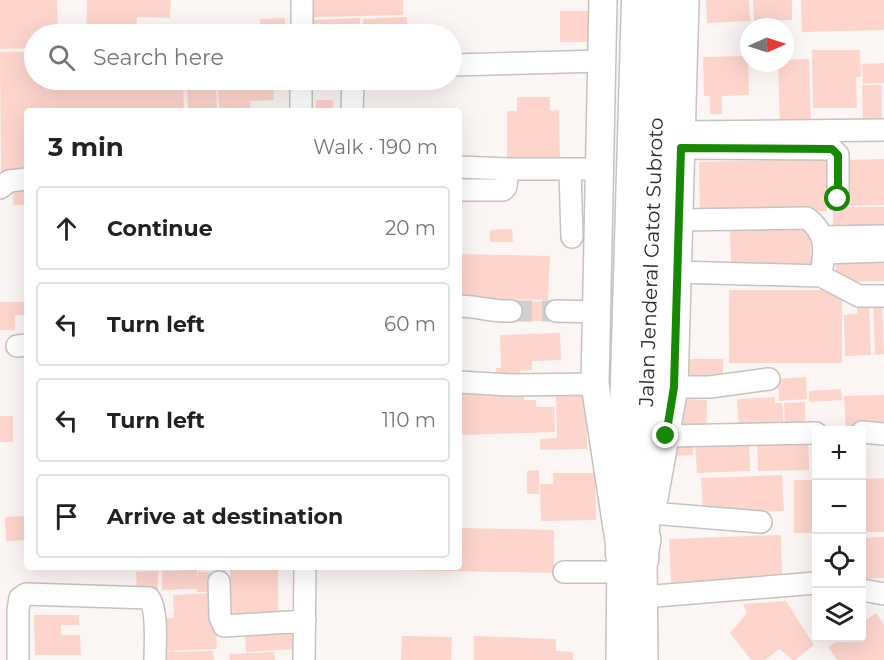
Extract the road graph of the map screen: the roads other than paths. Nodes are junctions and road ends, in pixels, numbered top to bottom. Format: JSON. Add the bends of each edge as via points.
{"nodes":[{"id":1,"x":302,"y":0,"type":"edge"},
{"id":2,"x":603,"y":0,"type":"edge"},
{"id":3,"x":638,"y":0,"type":"edge"},
{"id":4,"x":659,"y":0,"type":"edge"},
{"id":5,"x":685,"y":0,"type":"edge"},
{"id":6,"x":302,"y":24,"type":"edge"},
{"id":7,"x":602,"y":61,"type":"junction"},
{"id":8,"x":462,"y":65,"type":"edge"},
{"id":9,"x":302,"y":90,"type":"edge"},
{"id":10,"x":352,"y":90,"type":"edge"},
{"id":11,"x":301,"y":108,"type":"edge"},
{"id":12,"x":352,"y":108,"type":"edge"},
{"id":13,"x":884,"y":130,"type":"edge"},
{"id":14,"x":681,"y":140,"type":"junction"},
{"id":15,"x":462,"y":167,"type":"edge"},
{"id":16,"x":507,"y":169,"type":"junction"},
{"id":17,"x":570,"y":170,"type":"junction"},
{"id":18,"x":600,"y":172,"type":"junction"},
{"id":19,"x":24,"y":179,"type":"edge"},
{"id":20,"x":0,"y":188,"type":"edge"},
{"id":21,"x":462,"y":190,"type":"edge"},
{"id":22,"x":838,"y":199,"type":"dead end"},
{"id":23,"x":679,"y":220,"type":"junction"},
{"id":24,"x":884,"y":236,"type":"edge"},
{"id":25,"x":572,"y":237,"type":"dead end"},
{"id":26,"x":823,"y":245,"type":"junction"},
{"id":27,"x":884,"y":251,"type":"edge"},
{"id":28,"x":677,"y":272,"type":"junction"},
{"id":29,"x":821,"y":276,"type":"junction"},
{"id":30,"x":884,"y":296,"type":"edge"},
{"id":31,"x":462,"y":306,"type":"edge"},
{"id":32,"x":511,"y":311,"type":"tunnel mouth"},
{"id":33,"x":555,"y":311,"type":"tunnel mouth"},
{"id":34,"x":597,"y":312,"type":"junction"},
{"id":35,"x":769,"y":379,"type":"dead end"},
{"id":36,"x":462,"y":382,"type":"edge"},
{"id":37,"x":595,"y":384,"type":"junction"},
{"id":38,"x":674,"y":387,"type":"junction"},
{"id":39,"x":812,"y":433,"type":"edge"},
{"id":40,"x":866,"y":433,"type":"edge"},
{"id":41,"x":884,"y":434,"type":"edge"},
{"id":42,"x":666,"y":436,"type":"junction"},
{"id":43,"x":651,"y":513,"type":"junction"},
{"id":44,"x":761,"y":522,"type":"dead end"},
{"id":45,"x":628,"y":562,"type":"junction"},
{"id":46,"x":305,"y":570,"type":"edge"},
{"id":47,"x":564,"y":572,"type":"dead end"},
{"id":48,"x":219,"y":582,"type":"dead end"},
{"id":49,"x":812,"y":583,"type":"edge"},
{"id":50,"x":866,"y":591,"type":"edge"},
{"id":51,"x":884,"y":594,"type":"edge"},
{"id":52,"x":643,"y":597,"type":"junction"},
{"id":53,"x":306,"y":621,"type":"junction"},
{"id":54,"x":18,"y":660,"type":"edge"},
{"id":55,"x":155,"y":660,"type":"edge"},
{"id":56,"x":304,"y":660,"type":"edge"},
{"id":57,"x":621,"y":660,"type":"edge"},
{"id":58,"x":644,"y":660,"type":"edge"}],
"edges":[{"from":1,"to":6,"type":"street"},
{"from":2,"to":7,"type":"main road","name":"Jalan Jenderal Gatot Subroto"},
{"from":3,"to":45,"type":"highway","name":"Jalan Jenderal Gatot Subroto"},
{"from":4,"to":45,"type":"highway","name":"Jalan Jenderal Gatot Subroto"},
{"from":5,"to":14,"type":"main road","name":"Jalan Jenderal Gatot Subroto"},
{"from":7,"to":8,"type":"street"},
{"from":7,"to":18,"type":"main road","name":"Jalan Jenderal Gatot Subroto"},
{"from":9,"to":11,"type":"street"},
{"from":10,"to":12,"type":"street"},
{"from":13,"to":14,"type":"street"},
{"from":14,"to":22,"type":"street","via":[[832,149],[838,155]]},
{"from":14,"to":23,"type":"main road","name":"Jalan Jenderal Gatot Subroto"},
{"from":15,"to":16,"type":"street"},
{"from":16,"to":17,"type":"street"},
{"from":16,"to":21,"type":"street","via":[[503,190]]},
{"from":17,"to":18,"type":"street"},
{"from":17,"to":25,"type":"street"},
{"from":18,"to":34,"type":"main road","name":"Jalan Jenderal Gatot Subroto"},
{"from":19,"to":20,"type":"street","via":[[9,181]]},
{"from":23,"to":26,"type":"street","via":[[807,218]]},
{"from":23,"to":28,"type":"main road","name":"Jalan Jenderal Gatot Subroto"},
{"from":24,"to":26,"type":"street"},
{"from":26,"to":27,"type":"street"},
{"from":26,"to":29,"type":"street"},
{"from":28,"to":29,"type":"street"},
{"from":28,"to":38,"type":"main road","name":"Jalan Jenderal Gatot Subroto"},
{"from":29,"to":30,"type":"street","via":[[859,296]]},
{"from":31,"to":32,"type":"street"},
{"from":33,"to":34,"type":"street"},
{"from":34,"to":37,"type":"main road","name":"Jalan Jenderal Gatot Subroto"},
{"from":35,"to":38,"type":"street","via":[[710,387]]},
{"from":36,"to":37,"type":"street"},
{"from":37,"to":45,"type":"main road","name":"Jalan Jenderal Gatot Subroto"},
{"from":38,"to":42,"type":"main road","name":"Jalan Jenderal Gatot Subroto"},
{"from":39,"to":42,"type":"street"},
{"from":40,"to":41,"type":"street"},
{"from":42,"to":43,"type":"main road","name":"Jalan Jenderal Gatot Subroto"},
{"from":43,"to":44,"type":"street"},
{"from":43,"to":45,"type":"main road","name":"Jalan Jenderal Gatot Subroto"},
{"from":45,"to":47,"type":"street"},
{"from":45,"to":52,"type":"main road","name":"Jalan Jenderal Gatot Subroto"},
{"from":45,"to":57,"type":"main road","name":"Jalan Jenderal Gatot Subroto"},
{"from":46,"to":53,"type":"street"},
{"from":48,"to":53,"type":"street","via":[[224,626]]},
{"from":49,"to":52,"type":"street"},
{"from":50,"to":51,"type":"street"},
{"from":52,"to":58,"type":"main road","name":"Jalan Jenderal Gatot Subroto"},
{"from":53,"to":56,"type":"street"},
{"from":54,"to":55,"type":"street","via":[[18,610],[20,598],[26,594],[148,597],[154,614]]}]}
